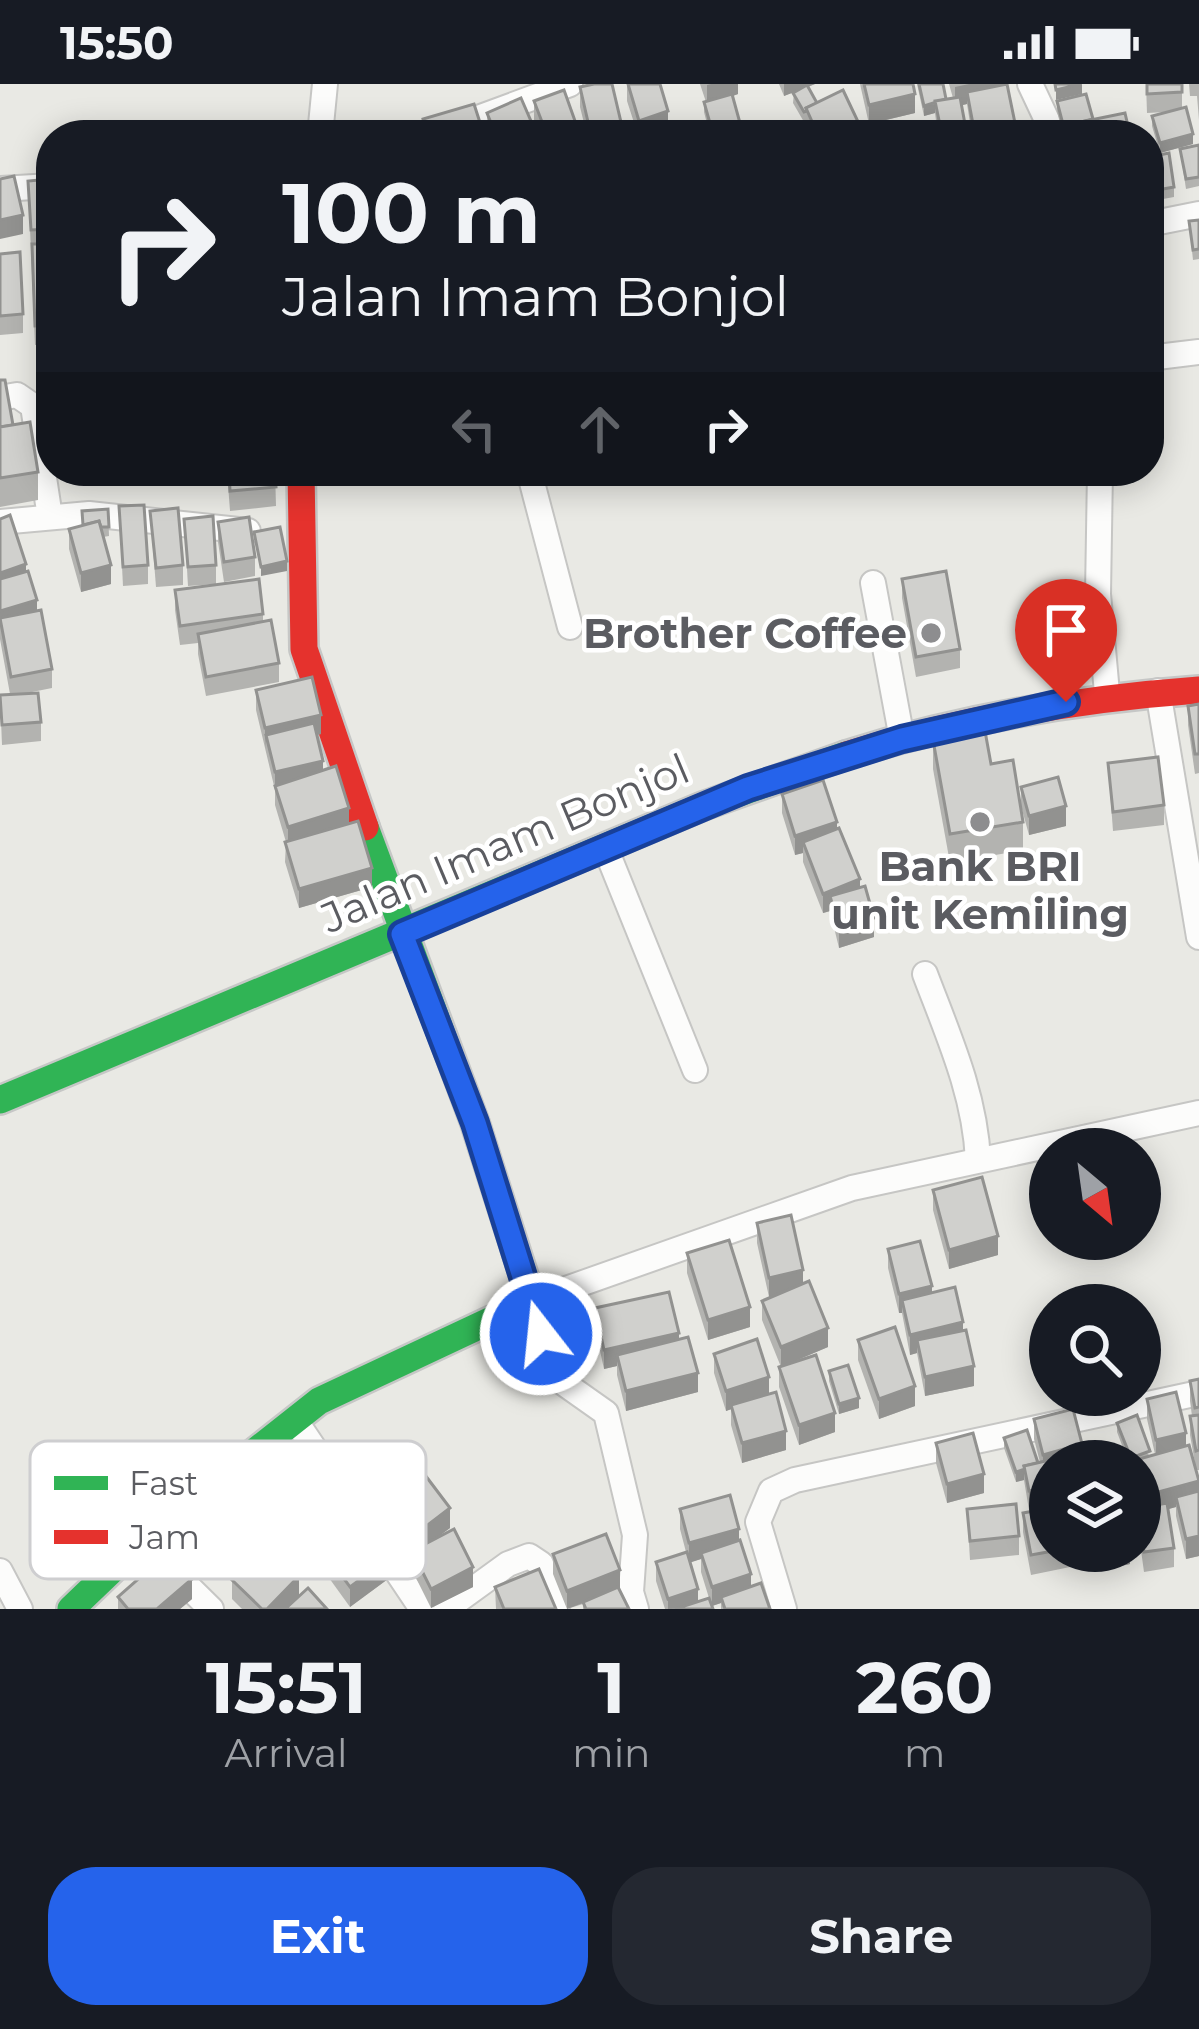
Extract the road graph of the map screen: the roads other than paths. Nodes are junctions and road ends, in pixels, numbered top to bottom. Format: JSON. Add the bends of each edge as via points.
{"nodes":[{"id":1,"x":325,"y":84,"type":"edge"},
{"id":2,"x":570,"y":84,"type":"edge"},
{"id":3,"x":1030,"y":84,"type":"edge"},
{"id":4,"x":321,"y":120,"type":"edge"},
{"id":5,"x":472,"y":120,"type":"edge"},
{"id":6,"x":1047,"y":120,"type":"edge"},
{"id":7,"x":36,"y":187,"type":"edge"},
{"id":8,"x":0,"y":189,"type":"edge"},
{"id":9,"x":1199,"y":214,"type":"edge"},
{"id":10,"x":1164,"y":221,"type":"edge"},
{"id":11,"x":1199,"y":352,"type":"edge"},
{"id":12,"x":1164,"y":356,"type":"edge"},
{"id":13,"x":0,"y":398,"type":"edge"},
{"id":14,"x":36,"y":431,"type":"edge"},
{"id":15,"x":45,"y":486,"type":"edge"},
{"id":16,"x":301,"y":486,"type":"edge"},
{"id":17,"x":533,"y":486,"type":"edge"},
{"id":18,"x":1100,"y":486,"type":"edge"},
{"id":19,"x":50,"y":517,"type":"junction"},
{"id":20,"x":0,"y":522,"type":"edge"},
{"id":21,"x":302,"y":534,"type":"junction"},
{"id":22,"x":873,"y":583,"type":"dead end"},
{"id":23,"x":571,"y":627,"type":"dead end"},
{"id":24,"x":1199,"y":690,"type":"edge"},
{"id":25,"x":1158,"y":691,"type":"junction"},
{"id":26,"x":1106,"y":693,"type":"junction"},
{"id":27,"x":902,"y":739,"type":"junction"},
{"id":28,"x":605,"y":847,"type":"junction"},
{"id":29,"x":402,"y":934,"type":"junction"},
{"id":30,"x":1199,"y":937,"type":"edge"},
{"id":31,"x":925,"y":974,"type":"dead end"},
{"id":32,"x":695,"y":1070,"type":"dead end"},
{"id":33,"x":0,"y":1100,"type":"edge"},
{"id":34,"x":1199,"y":1113,"type":"edge"},
{"id":35,"x":978,"y":1160,"type":"junction"},
{"id":36,"x":532,"y":1301,"type":"junction"},
{"id":37,"x":1199,"y":1393,"type":"edge"},
{"id":38,"x":295,"y":1420,"type":"junction"},
{"id":39,"x":268,"y":1441,"type":"edge"},
{"id":40,"x":309,"y":1441,"type":"edge"},
{"id":41,"x":0,"y":1571,"type":"edge"},
{"id":42,"x":102,"y":1579,"type":"edge"},
{"id":43,"x":181,"y":1579,"type":"edge"},
{"id":44,"x":402,"y":1579,"type":"edge"},
{"id":45,"x":20,"y":1609,"type":"edge"},
{"id":46,"x":71,"y":1609,"type":"edge"},
{"id":47,"x":211,"y":1609,"type":"edge"},
{"id":48,"x":422,"y":1609,"type":"edge"},
{"id":49,"x":446,"y":1609,"type":"edge"},
{"id":50,"x":557,"y":1609,"type":"edge"},
{"id":51,"x":636,"y":1609,"type":"edge"},
{"id":52,"x":784,"y":1609,"type":"edge"}],
"edges":[{"from":1,"to":4,"type":"street"},
{"from":2,"to":5,"type":"street"},
{"from":3,"to":6,"type":"street"},
{"from":7,"to":8,"type":"street"},
{"from":9,"to":10,"type":"street"},
{"from":11,"to":12,"type":"street"},
{"from":13,"to":14,"type":"street","via":[[17,395],[32,406]]},
{"from":15,"to":19,"type":"street"},
{"from":16,"to":21,"type":"main road"},
{"from":17,"to":23,"type":"street"},
{"from":18,"to":26,"type":"street"},
{"from":19,"to":20,"type":"street"},
{"from":19,"to":21,"type":"street"},
{"from":21,"to":29,"type":"main road","via":[[304,650]]},
{"from":22,"to":27,"type":"street"},
{"from":24,"to":25,"type":"main road","name":"Jalan Imam Bonjol"},
{"from":25,"to":26,"type":"main road","name":"Jalan Imam Bonjol"},
{"from":25,"to":30,"type":"street"},
{"from":26,"to":27,"type":"main road","name":"Jalan Imam Bonjol"},
{"from":27,"to":28,"type":"main road","name":"Jalan Imam Bonjol","via":[[748,788]]},
{"from":28,"to":29,"type":"main road","name":"Jalan Imam Bonjol"},
{"from":28,"to":32,"type":"street"},
{"from":29,"to":33,"type":"main road","name":"Jalan Imam Bonjol"},
{"from":29,"to":36,"type":"main road"},
{"from":31,"to":35,"type":"street","via":[[962,1071]]},
{"from":34,"to":35,"type":"street"},
{"from":35,"to":36,"type":"street","via":[[852,1188]]},
{"from":36,"to":38,"type":"main road","via":[[338,1390]]},
{"from":36,"to":51,"type":"street","via":[[556,1377],[606,1413],[634,1535]]},
{"from":37,"to":52,"type":"street","via":[[771,1491],[758,1522]]},
{"from":38,"to":39,"type":"main road"},
{"from":38,"to":40,"type":"street"},
{"from":41,"to":45,"type":"street"},
{"from":42,"to":46,"type":"main road"},
{"from":43,"to":47,"type":"street"},
{"from":44,"to":48,"type":"street"},
{"from":49,"to":50,"type":"street","via":[[529,1556],[541,1564]]}]}
